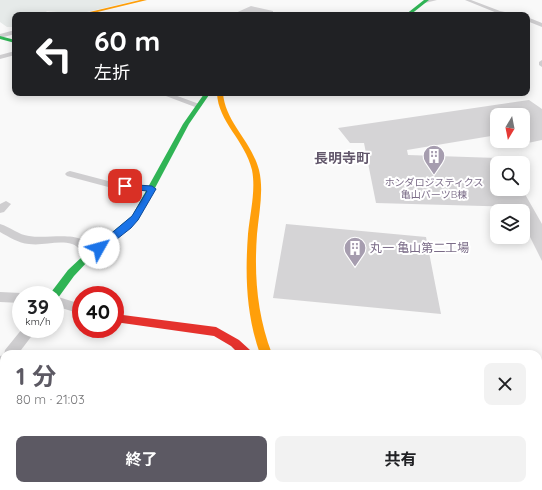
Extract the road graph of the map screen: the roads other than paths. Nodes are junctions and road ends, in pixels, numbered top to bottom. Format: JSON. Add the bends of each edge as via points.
{"nodes":[{"id":1,"x":145,"y":0,"type":"edge"},
{"id":2,"x":435,"y":0,"type":"edge"},
{"id":3,"x":467,"y":0,"type":"edge"},
{"id":4,"x":426,"y":1,"type":"edge"},
{"id":5,"x":93,"y":12,"type":"edge"},
{"id":6,"x":411,"y":12,"type":"edge"},
{"id":7,"x":499,"y":12,"type":"edge"},
{"id":8,"x":530,"y":20,"type":"edge"},
{"id":9,"x":542,"y":25,"type":"edge"},
{"id":10,"x":12,"y":33,"type":"edge"},
{"id":11,"x":0,"y":37,"type":"edge"},
{"id":12,"x":12,"y":41,"type":"edge"},
{"id":13,"x":12,"y":54,"type":"edge"},
{"id":14,"x":0,"y":57,"type":"edge"},
{"id":15,"x":171,"y":96,"type":"edge"},
{"id":16,"x":205,"y":96,"type":"edge"},
{"id":17,"x":220,"y":96,"type":"edge"},
{"id":18,"x":198,"y":105,"type":"junction"},
{"id":19,"x":70,"y":174,"type":"dead end"},
{"id":20,"x":152,"y":189,"type":"junction"},
{"id":21,"x":0,"y":228,"type":"edge"},
{"id":22,"x":91,"y":253,"type":"junction"},
{"id":23,"x":60,"y":286,"type":"edge"},
{"id":24,"x":0,"y":297,"type":"edge"},
{"id":25,"x":12,"y":298,"type":"edge"},
{"id":26,"x":124,"y":319,"type":"edge"},
{"id":27,"x":23,"y":338,"type":"edge"},
{"id":28,"x":13,"y":350,"type":"edge"},
{"id":29,"x":242,"y":350,"type":"edge"},
{"id":30,"x":264,"y":350,"type":"edge"}],
"edges":[{"from":1,"to":5,"type":"main road"},
{"from":2,"to":4,"type":"street"},
{"from":3,"to":7,"type":"street"},
{"from":4,"to":6,"type":"main road"},
{"from":8,"to":9,"type":"street"},
{"from":10,"to":11,"type":"street"},
{"from":11,"to":12,"type":"main road"},
{"from":13,"to":14,"type":"street"},
{"from":15,"to":18,"type":"street"},
{"from":16,"to":18,"type":"main road"},
{"from":17,"to":30,"type":"main road","via":[[221,106],[244,142],[256,173],[250,301],[255,325]]},
{"from":18,"to":20,"type":"main road"},
{"from":19,"to":20,"type":"street","via":[[112,185]]},
{"from":20,"to":22,"type":"main road","via":[[131,222]]},
{"from":21,"to":22,"type":"street","via":[[13,236],[29,240],[74,240],[86,245]]},
{"from":22,"to":23,"type":"main road"},
{"from":24,"to":25,"type":"street"},
{"from":26,"to":29,"type":"main road","via":[[216,332]]},
{"from":27,"to":28,"type":"street"}]}
